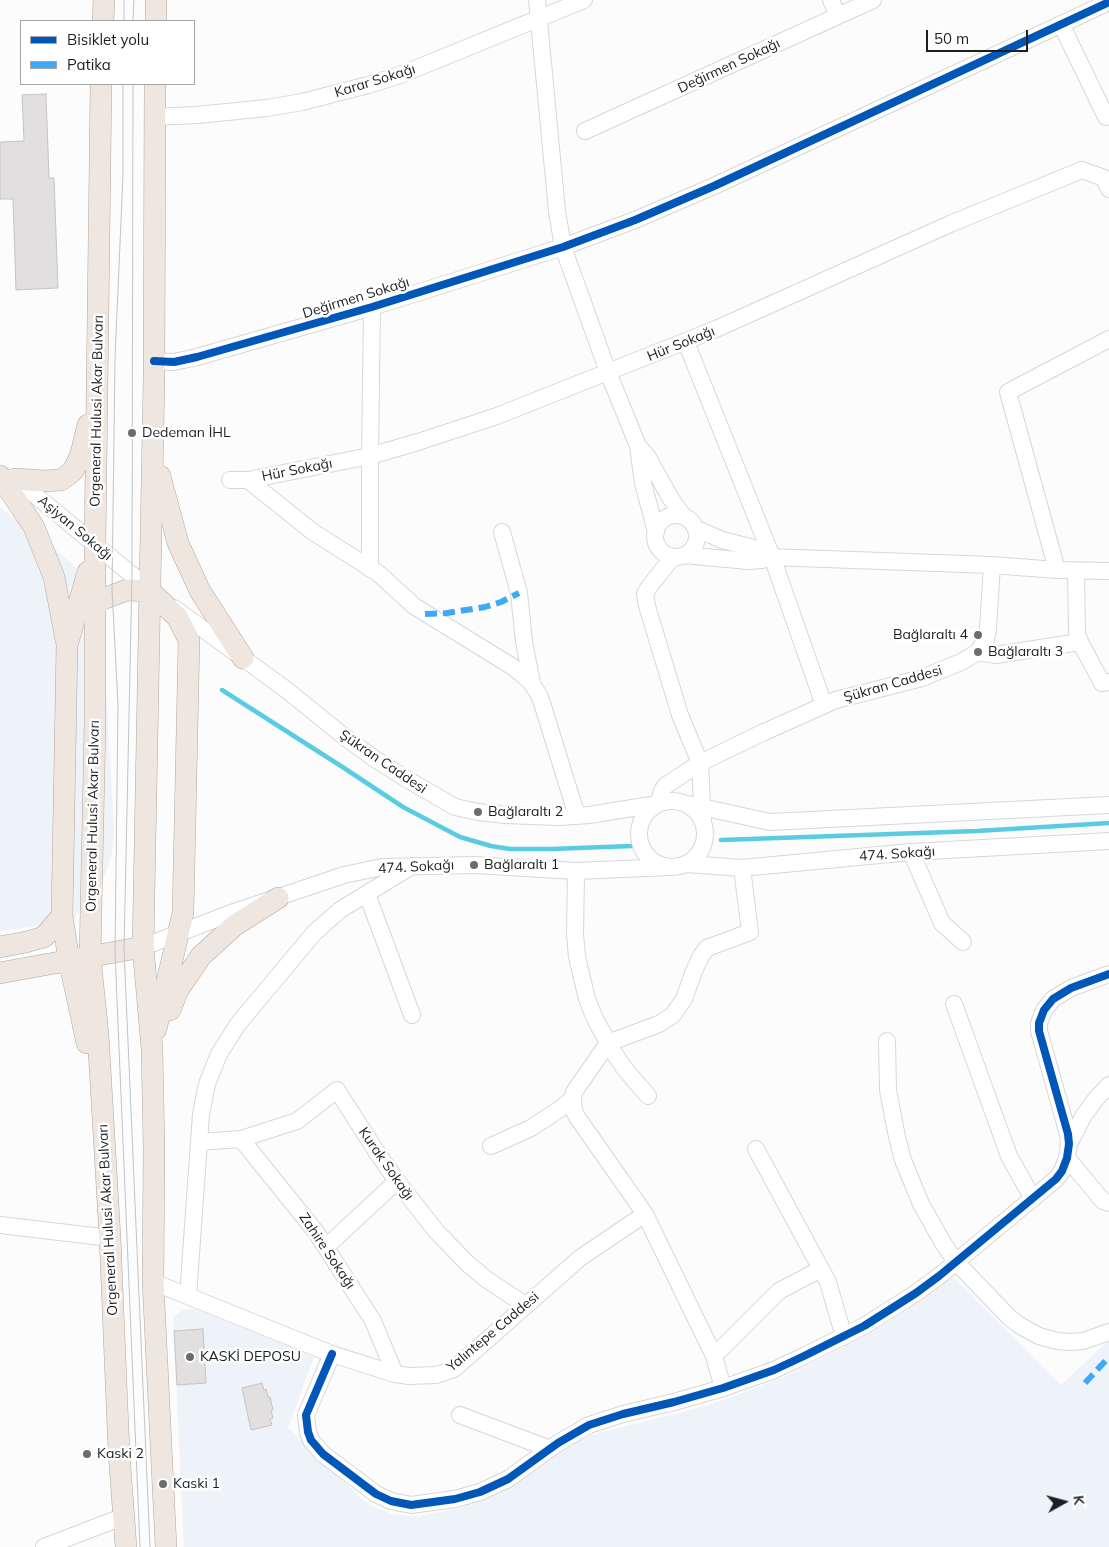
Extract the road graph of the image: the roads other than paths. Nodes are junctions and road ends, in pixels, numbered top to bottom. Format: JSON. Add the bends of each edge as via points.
{"nodes":[{"id":1,"x":104,"y":0,"type":"edge"},
{"id":2,"x":156,"y":0,"type":"edge"},
{"id":3,"x":537,"y":0,"type":"edge"},
{"id":4,"x":584,"y":0,"type":"edge"},
{"id":5,"x":831,"y":0,"type":"edge"},
{"id":6,"x":873,"y":0,"type":"edge"},
{"id":7,"x":1109,"y":2,"type":"edge"},
{"id":8,"x":838,"y":16,"type":"junction"},
{"id":9,"x":539,"y":19,"type":"junction"},
{"id":10,"x":103,"y":20,"type":"edge"},
{"id":11,"x":156,"y":20,"type":"edge"},
{"id":12,"x":1061,"y":24,"type":"junction"},
{"id":13,"x":101,"y":85,"type":"edge"},
{"id":14,"x":155,"y":85,"type":"edge"},
{"id":15,"x":1109,"y":116,"type":"edge"},
{"id":16,"x":154,"y":117,"type":"junction"},
{"id":17,"x":585,"y":131,"type":"dead end"},
{"id":18,"x":1109,"y":189,"type":"edge"},
{"id":19,"x":562,"y":247,"type":"junction"},
{"id":20,"x":372,"y":307,"type":"junction"},
{"id":21,"x":1109,"y":340,"type":"edge"},
{"id":22,"x":686,"y":342,"type":"junction"},
{"id":23,"x":154,"y":361,"type":"junction"},
{"id":24,"x":608,"y":372,"type":"junction"},
{"id":25,"x":97,"y":388,"type":"junction"},
{"id":26,"x":153,"y":445,"type":"junction"},
{"id":27,"x":638,"y":446,"type":"junction"},
{"id":28,"x":370,"y":456,"type":"junction"},
{"id":29,"x":0,"y":466,"type":"edge"},
{"id":30,"x":8,"y":478,"type":"edge"},
{"id":31,"x":230,"y":480,"type":"dead end"},
{"id":32,"x":248,"y":480,"type":"junction"},
{"id":33,"x":690,"y":522,"type":"junction"},
{"id":34,"x":502,"y":532,"type":"dead end"},
{"id":35,"x":656,"y":532,"type":"junction"},
{"id":36,"x":95,"y":545,"type":"junction"},
{"id":37,"x":678,"y":556,"type":"junction"},
{"id":38,"x":771,"y":557,"type":"junction"},
{"id":39,"x":992,"y":565,"type":"junction"},
{"id":40,"x":370,"y":568,"type":"junction"},
{"id":41,"x":1057,"y":570,"type":"junction"},
{"id":42,"x":1076,"y":571,"type":"junction"},
{"id":43,"x":1109,"y":571,"type":"edge"},
{"id":44,"x":150,"y":591,"type":"junction"},
{"id":45,"x":95,"y":604,"type":"junction"},
{"id":46,"x":1080,"y":642,"type":"junction"},
{"id":47,"x":68,"y":645,"type":"junction"},
{"id":48,"x":978,"y":652,"type":"junction"},
{"id":49,"x":243,"y":658,"type":"junction"},
{"id":50,"x":1109,"y":682,"type":"edge"},
{"id":51,"x":532,"y":684,"type":"junction"},
{"id":52,"x":824,"y":705,"type":"junction"},
{"id":53,"x":700,"y":763,"type":"junction"},
{"id":54,"x":658,"y":803,"type":"junction"},
{"id":55,"x":1109,"y":805,"type":"edge"},
{"id":56,"x":698,"y":812,"type":"junction"},
{"id":57,"x":577,"y":816,"type":"junction"},
{"id":58,"x":1109,"y":841,"type":"edge"},
{"id":59,"x":910,"y":852,"type":"junction"},
{"id":60,"x":678,"y":865,"type":"junction"},
{"id":61,"x":412,"y":866,"type":"junction"},
{"id":62,"x":742,"y":868,"type":"junction"},
{"id":63,"x":576,"y":871,"type":"junction"},
{"id":64,"x":367,"y":894,"type":"junction"},
{"id":65,"x":278,"y":898,"type":"junction"},
{"id":66,"x":62,"y":916,"type":"junction"},
{"id":67,"x":179,"y":934,"type":"junction"},
{"id":68,"x":963,"y":942,"type":"dead end"},
{"id":69,"x":0,"y":947,"type":"edge"},
{"id":70,"x":143,"y":947,"type":"junction"},
{"id":71,"x":90,"y":956,"type":"junction"},
{"id":72,"x":69,"y":960,"type":"junction"},
{"id":73,"x":0,"y":973,"type":"edge"},
{"id":74,"x":1109,"y":974,"type":"edge"},
{"id":75,"x":954,"y":1004,"type":"dead end"},
{"id":76,"x":412,"y":1015,"type":"dead end"},
{"id":77,"x":887,"y":1041,"type":"dead end"},
{"id":78,"x":608,"y":1043,"type":"junction"},
{"id":79,"x":152,"y":1048,"type":"junction"},
{"id":80,"x":1109,"y":1085,"type":"edge"},
{"id":81,"x":648,"y":1096,"type":"dead end"},
{"id":82,"x":573,"y":1098,"type":"junction"},
{"id":83,"x":102,"y":1111,"type":"junction"},
{"id":84,"x":241,"y":1139,"type":"junction"},
{"id":85,"x":198,"y":1142,"type":"junction"},
{"id":86,"x":491,"y":1146,"type":"dead end"},
{"id":87,"x":756,"y":1149,"type":"dead end"},
{"id":88,"x":1068,"y":1151,"type":"junction"},
{"id":89,"x":397,"y":1181,"type":"junction"},
{"id":90,"x":1033,"y":1199,"type":"junction"},
{"id":91,"x":1109,"y":1204,"type":"edge"},
{"id":92,"x":645,"y":1214,"type":"junction"},
{"id":93,"x":0,"y":1225,"type":"edge"},
{"id":94,"x":110,"y":1238,"type":"junction"},
{"id":95,"x":326,"y":1247,"type":"junction"},
{"id":96,"x":956,"y":1262,"type":"junction"},
{"id":97,"x":821,"y":1269,"type":"junction"},
{"id":98,"x":154,"y":1282,"type":"junction"},
{"id":99,"x":188,"y":1296,"type":"junction"},
{"id":100,"x":525,"y":1305,"type":"junction"},
{"id":101,"x":1109,"y":1332,"type":"edge"},
{"id":102,"x":844,"y":1337,"type":"junction"},
{"id":103,"x":332,"y":1354,"type":"junction"},
{"id":104,"x":714,"y":1356,"type":"junction"},
{"id":105,"x":395,"y":1374,"type":"junction"},
{"id":106,"x":723,"y":1388,"type":"junction"},
{"id":107,"x":460,"y":1415,"type":"dead end"},
{"id":108,"x":550,"y":1449,"type":"junction"},
{"id":109,"x":124,"y":1516,"type":"junction"},
{"id":110,"x":44,"y":1547,"type":"edge"},
{"id":111,"x":126,"y":1547,"type":"edge"},
{"id":112,"x":166,"y":1547,"type":"edge"}],
"edges":[{"from":1,"to":10,"type":"main road"},
{"from":2,"to":11,"type":"main road"},
{"from":3,"to":9,"type":"street"},
{"from":4,"to":9,"type":"street","name":"Karar Sokağı"},
{"from":5,"to":8,"type":"street"},
{"from":6,"to":8,"type":"street","name":"Değirmen Sokağı"},
{"from":7,"to":12,"type":"street","name":"Değirmen Sokağı"},
{"from":8,"to":17,"type":"street","name":"Değirmen Sokağı"},
{"from":9,"to":16,"type":"street","name":"Karar Sokağı","via":[[400,75],[335,94],[232,112]]},
{"from":9,"to":19,"type":"street"},
{"from":12,"to":15,"type":"street","via":[[1106,117]]},
{"from":12,"to":19,"type":"street","name":"Değirmen Sokağı","via":[[714,186]]},
{"from":13,"to":25,"type":"main road","name":"Orgeneral Hulusi Akar Bulvarı"},
{"from":14,"to":16,"type":"main road"},
{"from":16,"to":23,"type":"main road"},
{"from":18,"to":22,"type":"street","name":"Hür Sokağı","via":[[1104,178],[1082,170],[950,224]]},
{"from":19,"to":20,"type":"street","name":"Değirmen Sokağı"},
{"from":19,"to":24,"type":"street"},
{"from":20,"to":23,"type":"street","name":"Değirmen Sokağı","via":[[197,357],[174,362]]},
{"from":20,"to":28,"type":"street"},
{"from":21,"to":41,"type":"street","via":[[1008,392]]},
{"from":22,"to":24,"type":"street","name":"Hür Sokağı"},
{"from":22,"to":38,"type":"street"},
{"from":23,"to":26,"type":"main road"},
{"from":24,"to":27,"type":"street"},
{"from":24,"to":28,"type":"street","name":"Hür Sokağı","via":[[497,416]]},
{"from":25,"to":30,"type":"main road","via":[[80,457],[72,471],[61,480]]},
{"from":25,"to":36,"type":"main road","name":"Orgeneral Hulusi Akar Bulvarı"},
{"from":26,"to":44,"type":"main road"},
{"from":26,"to":49,"type":"main road","via":[[178,543],[200,591]]},
{"from":27,"to":33,"type":"street","via":[[671,499]]},
{"from":27,"to":35,"type":"street","via":[[643,483]]},
{"from":28,"to":32,"type":"street","name":"Hür Sokağı"},
{"from":28,"to":40,"type":"street"},
{"from":29,"to":30,"type":"street","name":"Aşiyan Sokağı"},
{"from":30,"to":36,"type":"street","name":"Aşiyan Sokağı"},
{"from":30,"to":47,"type":"main road","via":[[34,527],[54,577]]},
{"from":31,"to":32,"type":"street","name":"Hür Sokağı"},
{"from":32,"to":40,"type":"street","via":[[313,532]]},
{"from":33,"to":35,"type":"street","via":[[674,516],[667,518]]},
{"from":33,"to":37,"type":"street","via":[[697,534],[695,546],[690,552]]},
{"from":33,"to":38,"type":"street","via":[[722,540],[750,547]]},
{"from":34,"to":51,"type":"street","via":[[519,593]]},
{"from":35,"to":37,"type":"street","via":[[658,547],[666,554]]},
{"from":36,"to":44,"type":"street","name":"Aşiyan Sokağı"},
{"from":36,"to":45,"type":"main road","name":"Orgeneral Hulusi Akar Bulvarı"},
{"from":36,"to":47,"type":"main road"},
{"from":37,"to":38,"type":"street","via":[[748,562]]},
{"from":37,"to":53,"type":"street","via":[[649,587],[647,606],[680,715]]},
{"from":38,"to":39,"type":"street"},
{"from":38,"to":52,"type":"street"},
{"from":39,"to":41,"type":"street"},
{"from":39,"to":48,"type":"street","via":[[988,629]]},
{"from":40,"to":51,"type":"street","via":[[414,606],[513,667]]},
{"from":41,"to":42,"type":"street"},
{"from":42,"to":43,"type":"street"},
{"from":42,"to":46,"type":"street"},
{"from":44,"to":45,"type":"main road","via":[[127,590]]},
{"from":44,"to":49,"type":"street","name":"Şükran Caddesi"},
{"from":44,"to":67,"type":"main road","via":[[177,617],[189,640],[183,913]]},
{"from":44,"to":70,"type":"main road"},
{"from":45,"to":71,"type":"main road","name":"Orgeneral Hulusi Akar Bulvarı"},
{"from":46,"to":48,"type":"street","via":[[995,655]]},
{"from":46,"to":50,"type":"street","via":[[1102,683]]},
{"from":47,"to":66,"type":"main road"},
{"from":48,"to":52,"type":"street","name":"Şükran Caddesi","via":[[922,678]]},
{"from":49,"to":57,"type":"street","name":"Şükran Caddesi","via":[[375,759],[455,807],[505,816]]},
{"from":51,"to":57,"type":"street","via":[[542,703]]},
{"from":52,"to":53,"type":"street","name":"Şükran Caddesi"},
{"from":53,"to":54,"type":"street","name":"Şükran Caddesi","via":[[665,786]]},
{"from":53,"to":56,"type":"street"},
{"from":54,"to":56,"type":"street","via":[[673,800]]},
{"from":54,"to":57,"type":"street","name":"Şükran Caddesi"},
{"from":54,"to":60,"type":"street","via":[[645,814],[638,828],[638,837],[644,852],[655,863]]},
{"from":55,"to":56,"type":"street","via":[[770,822]]},
{"from":56,"to":60,"type":"street","via":[[705,839],[693,860]]},
{"from":58,"to":59,"type":"street","name":"474. Sokağı"},
{"from":59,"to":62,"type":"street","name":"474. Sokağı"},
{"from":59,"to":68,"type":"street","via":[[942,922]]},
{"from":60,"to":62,"type":"street","name":"474. Sokağı"},
{"from":60,"to":63,"type":"street","name":"474. Sokağı"},
{"from":61,"to":63,"type":"street","name":"474. Sokağı","via":[[474,865]]},
{"from":61,"to":64,"type":"street"},
{"from":61,"to":65,"type":"street","name":"474. Sokağı","via":[[382,867],[344,875]]},
{"from":62,"to":78,"type":"street","via":[[750,932],[707,948],[684,999],[666,1020]]},
{"from":63,"to":78,"type":"street","via":[[577,957],[595,1018]]},
{"from":64,"to":76,"type":"street"},
{"from":64,"to":85,"type":"street","via":[[340,910],[314,934],[228,1038],[207,1084]]},
{"from":65,"to":67,"type":"street","name":"474. Sokağı"},
{"from":65,"to":79,"type":"main road","via":[[234,926],[201,956],[178,990]]},
{"from":66,"to":69,"type":"main road","via":[[44,937]]},
{"from":66,"to":72,"type":"main road"},
{"from":67,"to":70,"type":"street","name":"474. Sokağı"},
{"from":67,"to":79,"type":"main road"},
{"from":70,"to":71,"type":"main road"},
{"from":70,"to":79,"type":"main road"},
{"from":71,"to":72,"type":"main road"},
{"from":71,"to":83,"type":"main road","name":"Orgeneral Hulusi Akar Bulvarı"},
{"from":72,"to":73,"type":"main road"},
{"from":72,"to":83,"type":"main road"},
{"from":74,"to":88,"type":"street","via":[[1071,988],[1053,999],[1039,1023],[1068,1134]]},
{"from":75,"to":90,"type":"street","via":[[1009,1156]]},
{"from":77,"to":96,"type":"street","via":[[889,1098],[904,1160],[921,1204]]},
{"from":78,"to":81,"type":"street"},
{"from":78,"to":82,"type":"street"},
{"from":79,"to":98,"type":"main road"},
{"from":80,"to":88,"type":"street","via":[[1084,1115]]},
{"from":82,"to":86,"type":"street","via":[[531,1128]]},
{"from":82,"to":92,"type":"street","via":[[577,1117]]},
{"from":83,"to":94,"type":"main road","name":"Orgeneral Hulusi Akar Bulvarı"},
{"from":84,"to":85,"type":"street"},
{"from":84,"to":89,"type":"street","name":"Kurak Sokağı","via":[[297,1121],[337,1090]]},
{"from":84,"to":95,"type":"street","name":"Zahire Sokağı"},
{"from":85,"to":99,"type":"street"},
{"from":87,"to":97,"type":"street"},
{"from":88,"to":90,"type":"street","via":[[1062,1171]]},
{"from":88,"to":91,"type":"street"},
{"from":89,"to":95,"type":"street"},
{"from":89,"to":100,"type":"street","name":"Kurak Sokağı","via":[[451,1247],[486,1279]]},
{"from":90,"to":96,"type":"street"},
{"from":92,"to":100,"type":"street","name":"Yalıntepe Caddesi","via":[[580,1258]]},
{"from":92,"to":104,"type":"street"},
{"from":93,"to":94,"type":"street"},
{"from":94,"to":109,"type":"main road","name":"Orgeneral Hulusi Akar Bulvarı"},
{"from":95,"to":105,"type":"street","name":"Zahire Sokağı","via":[[373,1321]]},
{"from":96,"to":101,"type":"street","via":[[1004,1313],[1039,1336],[1070,1342]]},
{"from":96,"to":102,"type":"street","via":[[909,1298]]},
{"from":97,"to":102,"type":"street"},
{"from":97,"to":104,"type":"street","via":[[779,1292]]},
{"from":98,"to":99,"type":"street","name":"Yalıntepe Caddesi"},
{"from":98,"to":112,"type":"main road"},
{"from":99,"to":103,"type":"street","name":"Yalıntepe Caddesi"},
{"from":100,"to":105,"type":"street","name":"Yalıntepe Caddesi","via":[[448,1372],[424,1376]]},
{"from":102,"to":106,"type":"street","via":[[774,1370]]},
{"from":103,"to":105,"type":"street","name":"Yalıntepe Caddesi"},
{"from":103,"to":108,"type":"street","via":[[306,1416],[308,1432],[316,1448],[383,1498],[411,1504],[468,1496],[501,1482]]},
{"from":104,"to":106,"type":"street"},
{"from":106,"to":108,"type":"street","via":[[606,1419],[573,1433]]},
{"from":107,"to":108,"type":"street"},
{"from":109,"to":110,"type":"street"},
{"from":109,"to":111,"type":"main road","name":"Orgeneral Hulusi Akar Bulvarı"}]}
